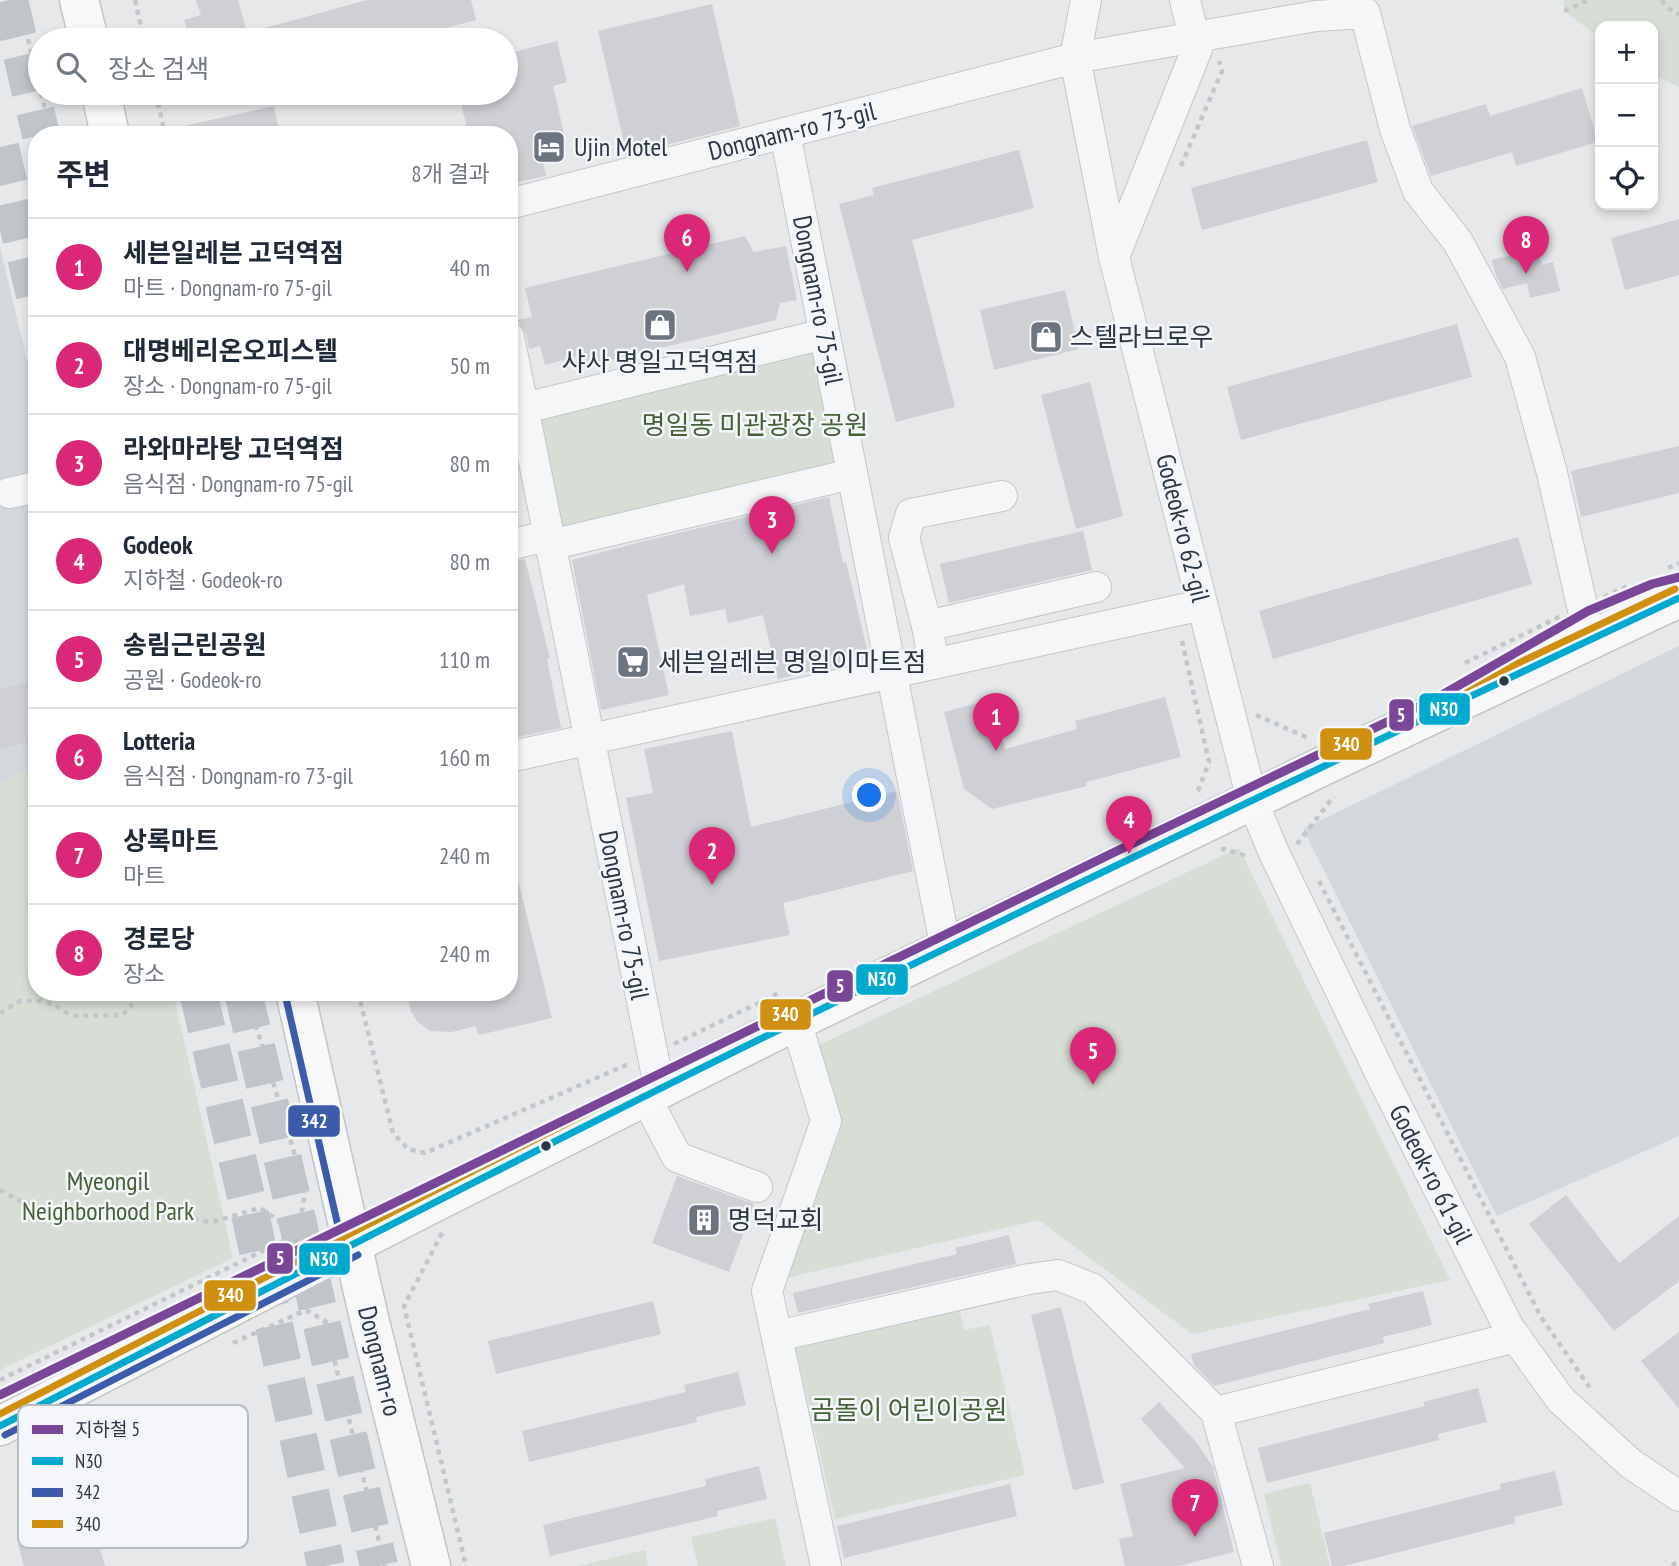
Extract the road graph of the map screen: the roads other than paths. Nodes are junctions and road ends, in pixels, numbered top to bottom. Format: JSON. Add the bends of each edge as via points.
{"nodes":[{"id":1,"x":79,"y":0,"type":"edge"},
{"id":2,"x":1086,"y":0,"type":"edge"},
{"id":3,"x":1185,"y":0,"type":"edge"},
{"id":4,"x":1314,"y":8,"type":"edge"},
{"id":5,"x":86,"y":28,"type":"edge"},
{"id":6,"x":1203,"y":36,"type":"junction"},
{"id":7,"x":1075,"y":58,"type":"junction"},
{"id":8,"x":104,"y":105,"type":"edge"},
{"id":9,"x":108,"y":126,"type":"edge"},
{"id":10,"x":785,"y":133,"type":"junction"},
{"id":11,"x":518,"y":202,"type":"edge"},
{"id":12,"x":1114,"y":257,"type":"junction"},
{"id":13,"x":824,"y":334,"type":"junction"},
{"id":14,"x":518,"y":410,"type":"edge"},
{"id":15,"x":518,"y":418,"type":"edge"},
{"id":16,"x":852,"y":474,"type":"junction"},
{"id":17,"x":1002,"y":496,"type":"dead end"},
{"id":18,"x":549,"y":540,"type":"junction"},
{"id":19,"x":518,"y":544,"type":"edge"},
{"id":20,"x":1668,"y":585,"type":"edge"},
{"id":21,"x":1096,"y":587,"type":"dead end"},
{"id":22,"x":1189,"y":608,"type":"junction"},
{"id":23,"x":1587,"y":623,"type":"junction"},
{"id":24,"x":927,"y":626,"type":"junction"},
{"id":25,"x":934,"y":664,"type":"junction"},
{"id":26,"x":891,"y":674,"type":"junction"},
{"id":27,"x":589,"y":739,"type":"junction"},
{"id":28,"x":518,"y":755,"type":"edge"},
{"id":29,"x":1252,"y":800,"type":"junction"},
{"id":30,"x":946,"y":949,"type":"junction"},
{"id":31,"x":297,"y":1001,"type":"edge"},
{"id":32,"x":789,"y":1006,"type":"junction"},
{"id":33,"x":653,"y":1095,"type":"junction"},
{"id":34,"x":757,"y":1187,"type":"dead end"},
{"id":35,"x":353,"y":1246,"type":"junction"},
{"id":36,"x":776,"y":1336,"type":"junction"},
{"id":37,"x":1516,"y":1337,"type":"junction"},
{"id":38,"x":41,"y":1405,"type":"edge"},
{"id":39,"x":1216,"y":1412,"type":"junction"},
{"id":40,"x":18,"y":1417,"type":"edge"},
{"id":41,"x":0,"y":1426,"type":"edge"},
{"id":42,"x":1679,"y":1496,"type":"edge"},
{"id":43,"x":431,"y":1566,"type":"edge"},
{"id":44,"x":826,"y":1566,"type":"edge"},
{"id":45,"x":1258,"y":1566,"type":"edge"}],
"edges":[{"from":1,"to":5,"type":"main road"},
{"from":2,"to":7,"type":"street","name":"Godeok-ro 62-gil"},
{"from":3,"to":6,"type":"street"},
{"from":4,"to":6,"type":"street","name":"Dongnam-ro 73-gil"},
{"from":4,"to":23,"type":"street","name":"Dongnam-ro 73-gil","via":[[1365,13],[1395,129],[1418,191],[1458,242],[1520,357]]},
{"from":6,"to":7,"type":"street","name":"Dongnam-ro 73-gil"},
{"from":6,"to":12,"type":"street"},
{"from":7,"to":10,"type":"street","name":"Dongnam-ro 73-gil"},
{"from":7,"to":12,"type":"street","name":"Godeok-ro 62-gil"},
{"from":8,"to":9,"type":"main road"},
{"from":10,"to":11,"type":"street","name":"Dongnam-ro 73-gil"},
{"from":10,"to":13,"type":"street","name":"Dongnam-ro 75-gil"},
{"from":12,"to":22,"type":"street","name":"Godeok-ro 62-gil"},
{"from":13,"to":14,"type":"street"},
{"from":13,"to":16,"type":"street","name":"Dongnam-ro 75-gil"},
{"from":15,"to":18,"type":"street","name":"Dongnam-ro 75-gil"},
{"from":16,"to":18,"type":"street"},
{"from":16,"to":26,"type":"street","name":"Dongnam-ro 75-gil"},
{"from":17,"to":24,"type":"street","via":[[911,514],[904,538]]},
{"from":18,"to":19,"type":"street"},
{"from":18,"to":27,"type":"street","name":"Dongnam-ro 75-gil"},
{"from":20,"to":23,"type":"main road"},
{"from":21,"to":24,"type":"street"},
{"from":22,"to":25,"type":"street"},
{"from":22,"to":29,"type":"street","name":"Godeok-ro 62-gil"},
{"from":23,"to":29,"type":"main road"},
{"from":24,"to":25,"type":"street"},
{"from":25,"to":26,"type":"street"},
{"from":26,"to":27,"type":"street"},
{"from":26,"to":30,"type":"street","name":"Dongnam-ro 75-gil"},
{"from":27,"to":28,"type":"street"},
{"from":27,"to":33,"type":"street","name":"Dongnam-ro 75-gil","via":[[652,1054]]},
{"from":29,"to":30,"type":"main road"},
{"from":29,"to":37,"type":"street","name":"Godeok-ro 61-gil","via":[[1379,1070]]},
{"from":30,"to":32,"type":"main road"},
{"from":31,"to":35,"type":"main road","name":"Dongnam-ro"},
{"from":32,"to":33,"type":"main road"},
{"from":32,"to":36,"type":"street","via":[[826,1121],[767,1291]]},
{"from":33,"to":34,"type":"street","name":"Dongnam-ro 75-gil","via":[[677,1157]]},
{"from":33,"to":35,"type":"main road"},
{"from":35,"to":38,"type":"main road"},
{"from":35,"to":43,"type":"main road","name":"Dongnam-ro"},
{"from":36,"to":39,"type":"street","via":[[1058,1275],[1093,1289]]},
{"from":36,"to":44,"type":"street"},
{"from":37,"to":39,"type":"street"},
{"from":37,"to":42,"type":"street","name":"Godeok-ro 61-gil","via":[[1561,1400],[1630,1463]]},
{"from":39,"to":45,"type":"street"},
{"from":40,"to":41,"type":"main road"}]}
